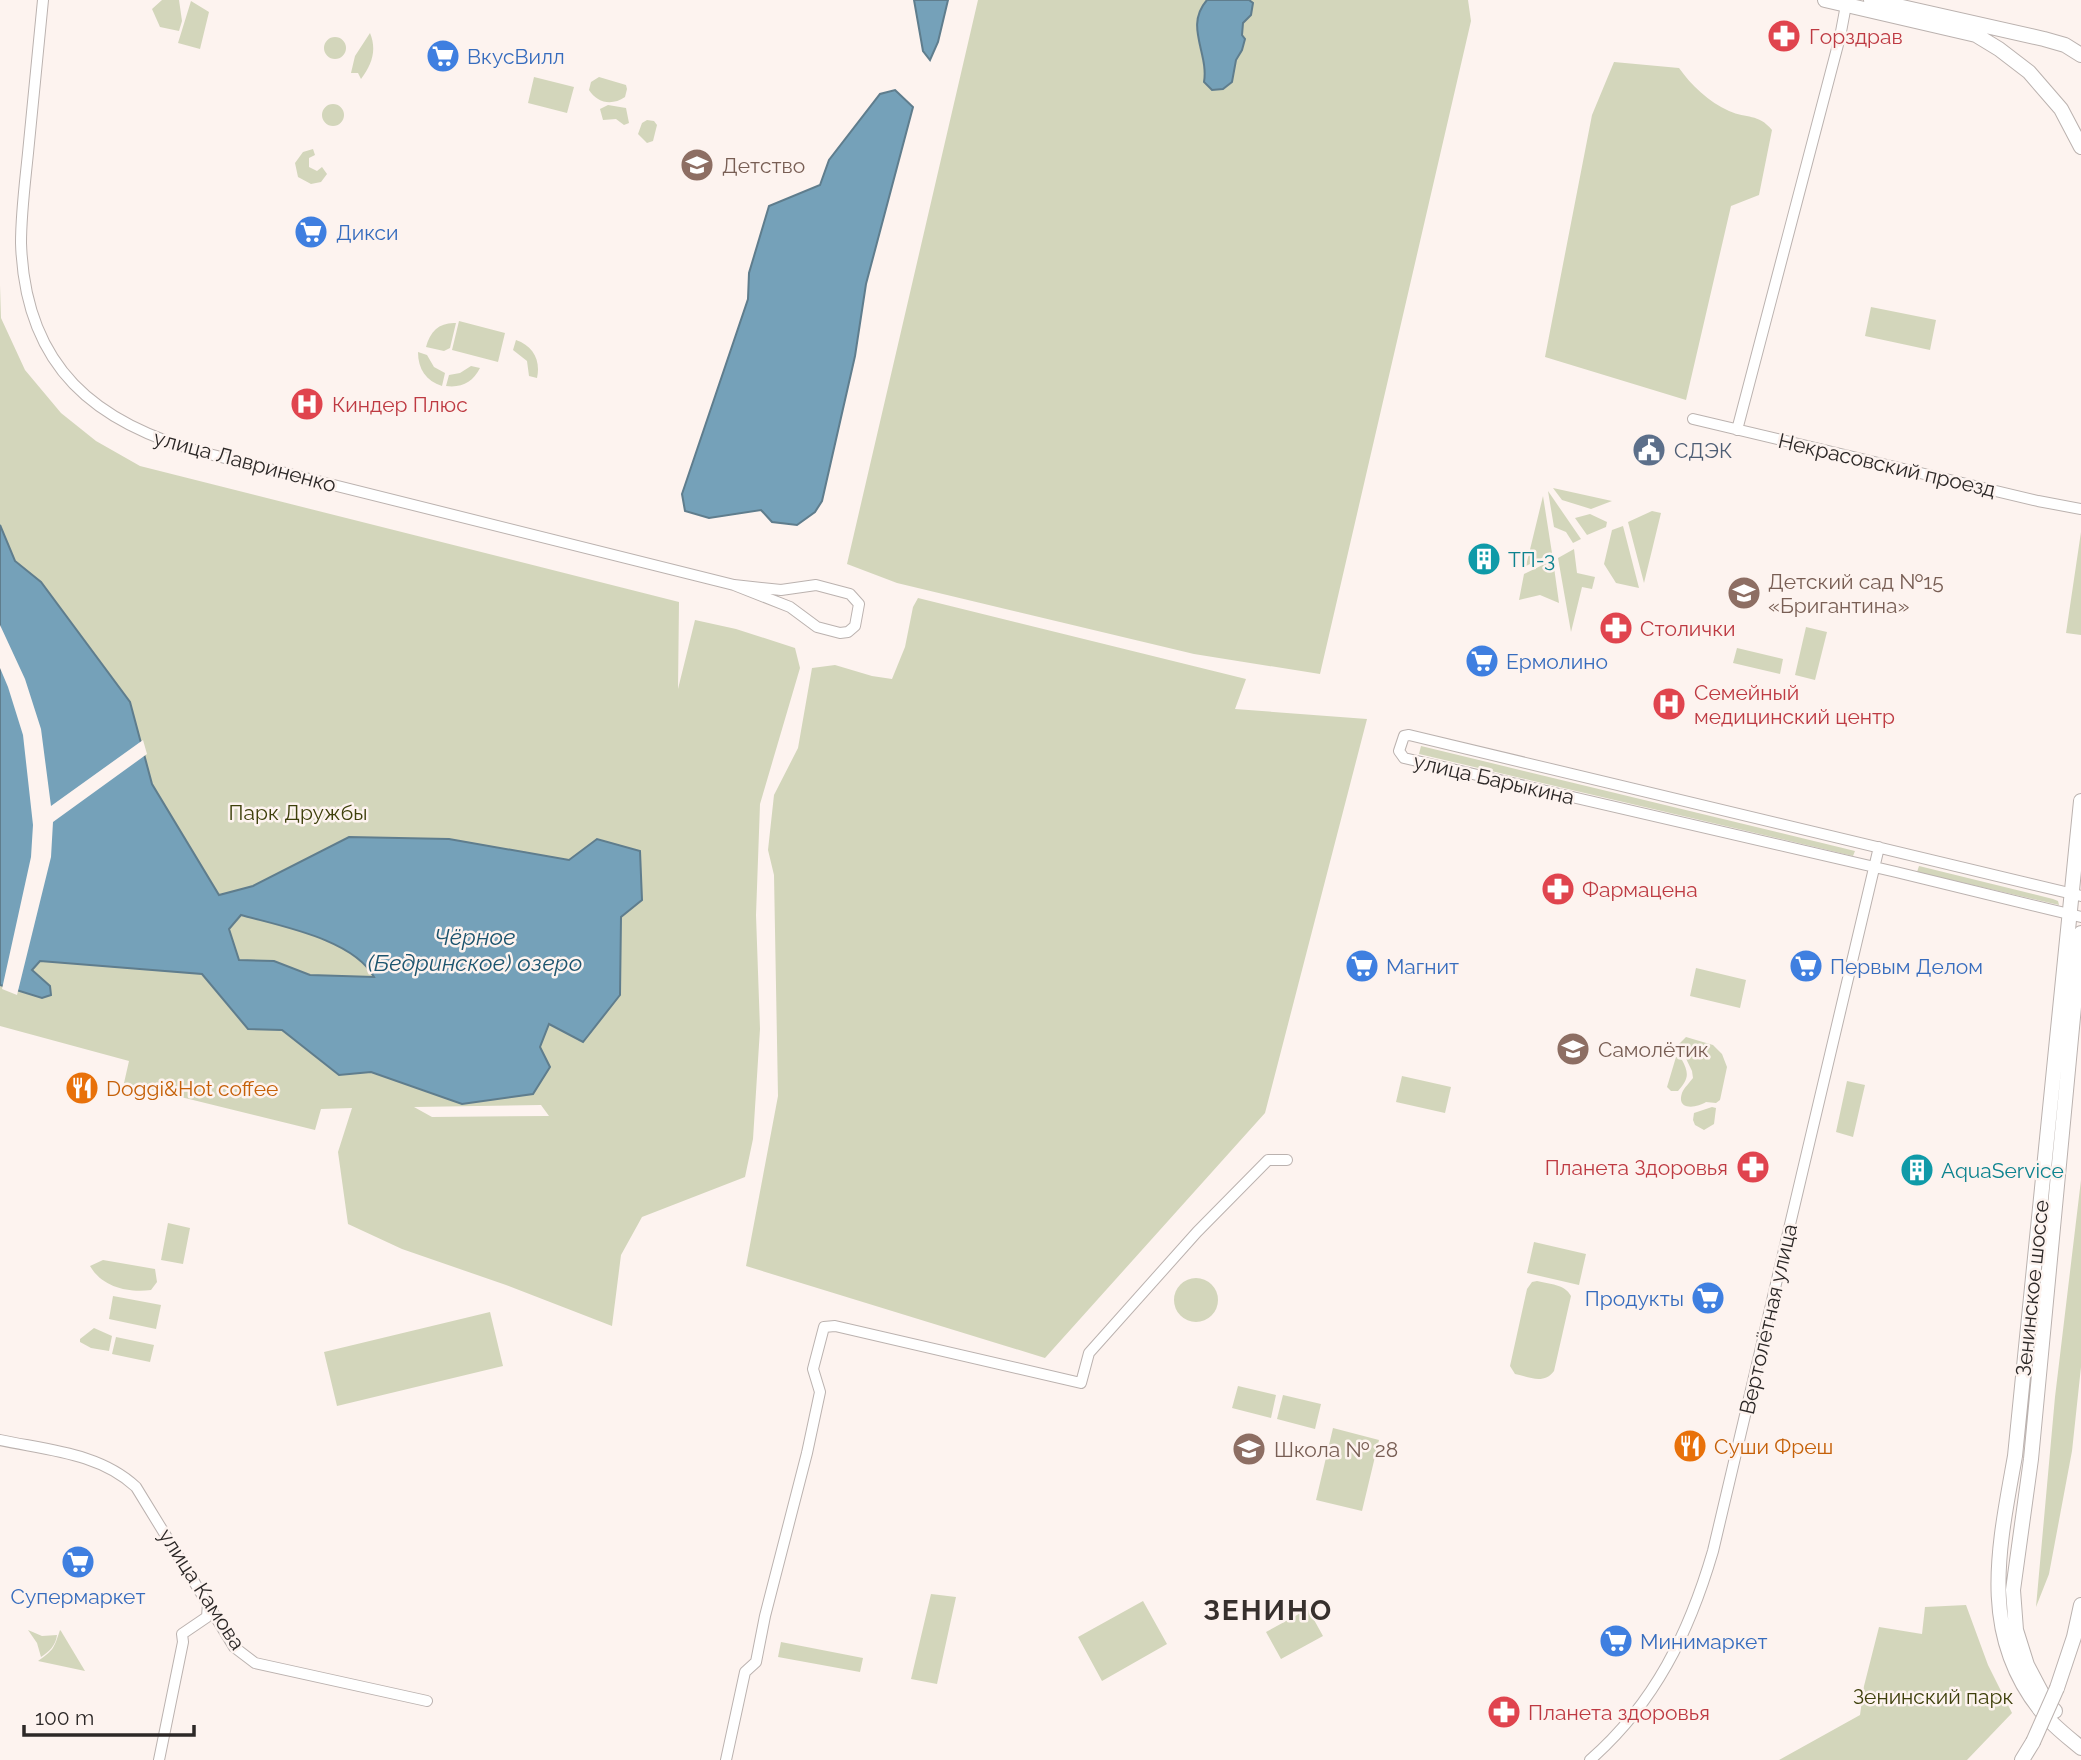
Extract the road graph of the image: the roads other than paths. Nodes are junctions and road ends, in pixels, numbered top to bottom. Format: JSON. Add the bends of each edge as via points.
{"nodes":[{"id":1,"x":43,"y":0,"type":"edge"},
{"id":2,"x":1825,"y":0,"type":"edge"},
{"id":3,"x":1871,"y":0,"type":"edge"},
{"id":4,"x":1846,"y":5,"type":"junction"},
{"id":5,"x":2081,"y":55,"type":"edge"},
{"id":6,"x":2081,"y":147,"type":"edge"},
{"id":7,"x":1693,"y":419,"type":"dead end"},
{"id":8,"x":1737,"y":430,"type":"junction"},
{"id":9,"x":2081,"y":509,"type":"edge"},
{"id":10,"x":734,"y":585,"type":"junction"},
{"id":11,"x":2081,"y":801,"type":"edge"},
{"id":12,"x":1879,"y":847,"type":"junction"},
{"id":13,"x":1874,"y":867,"type":"junction"},
{"id":14,"x":2076,"y":895,"type":"edge"},
{"id":15,"x":2075,"y":916,"type":"edge"},
{"id":16,"x":2081,"y":933,"type":"edge"},
{"id":17,"x":1287,"y":1160,"type":"dead end"},
{"id":18,"x":0,"y":1440,"type":"edge"},
{"id":19,"x":208,"y":1602,"type":"junction"},
{"id":20,"x":2081,"y":1605,"type":"edge"},
{"id":21,"x":427,"y":1702,"type":"dead end"},
{"id":22,"x":2081,"y":1741,"type":"edge"},
{"id":23,"x":2081,"y":1748,"type":"edge"},
{"id":24,"x":159,"y":1760,"type":"edge"},
{"id":25,"x":726,"y":1760,"type":"edge"},
{"id":26,"x":1590,"y":1760,"type":"edge"},
{"id":27,"x":2022,"y":1760,"type":"edge"}],
"edges":[{"from":1,"to":10,"type":"street","name":"улица Лавриненко","via":[[22,215],[23,267],[41,335],[60,369],[88,398],[146,435],[195,451]]},
{"from":2,"to":4,"type":"main road"},
{"from":3,"to":5,"type":"main road","via":[[2044,39]]},
{"from":4,"to":6,"type":"main road","via":[[1976,35],[2029,72],[2045,89]]},
{"from":4,"to":8,"type":"street"},
{"from":7,"to":8,"type":"street","name":"Некрасовский проезд"},
{"from":8,"to":9,"type":"street","name":"Некрасовский проезд"},
{"from":10,"to":10,"type":"street","via":[[790,607],[817,627],[840,634],[855,626],[859,604],[850,594],[813,585],[781,590]]},
{"from":11,"to":14,"type":"main road","name":"Зенинское шоссе"},
{"from":12,"to":13,"type":"street","name":"Вертолётная улица"},
{"from":12,"to":13,"type":"street","name":"улица Барыкина","via":[[1409,735],[1401,739],[1399,751],[1404,758]]},
{"from":12,"to":14,"type":"street","name":"улица Барыкина"},
{"from":13,"to":15,"type":"street","name":"улица Барыкина"},
{"from":13,"to":26,"type":"street","name":"Вертолётная улица","via":[[1699,1599],[1653,1689],[1632,1718]]},
{"from":14,"to":15,"type":"main road","name":"Зенинское шоссе"},
{"from":15,"to":23,"type":"main road","name":"Зенинское шоссе","via":[[1997,1587],[2002,1632],[2015,1670],[2041,1712]]},
{"from":16,"to":22,"type":"main road","via":[[2031,1459],[2013,1590],[2016,1630],[2028,1665],[2047,1703]]},
{"from":17,"to":25,"type":"street","via":[[1268,1160],[1197,1232],[1089,1353],[1081,1383],[824,1327],[813,1369],[820,1392],[757,1662],[745,1672]]},
{"from":18,"to":19,"type":"street","name":"улица Камова","via":[[83,1457],[124,1476],[136,1487]]},
{"from":19,"to":21,"type":"street","name":"улица Камова","via":[[234,1647],[255,1663]]},
{"from":19,"to":24,"type":"street","via":[[207,1617],[182,1634]]},
{"from":20,"to":27,"type":"main road","bridge":true,"via":[[2057,1688]]}]}
